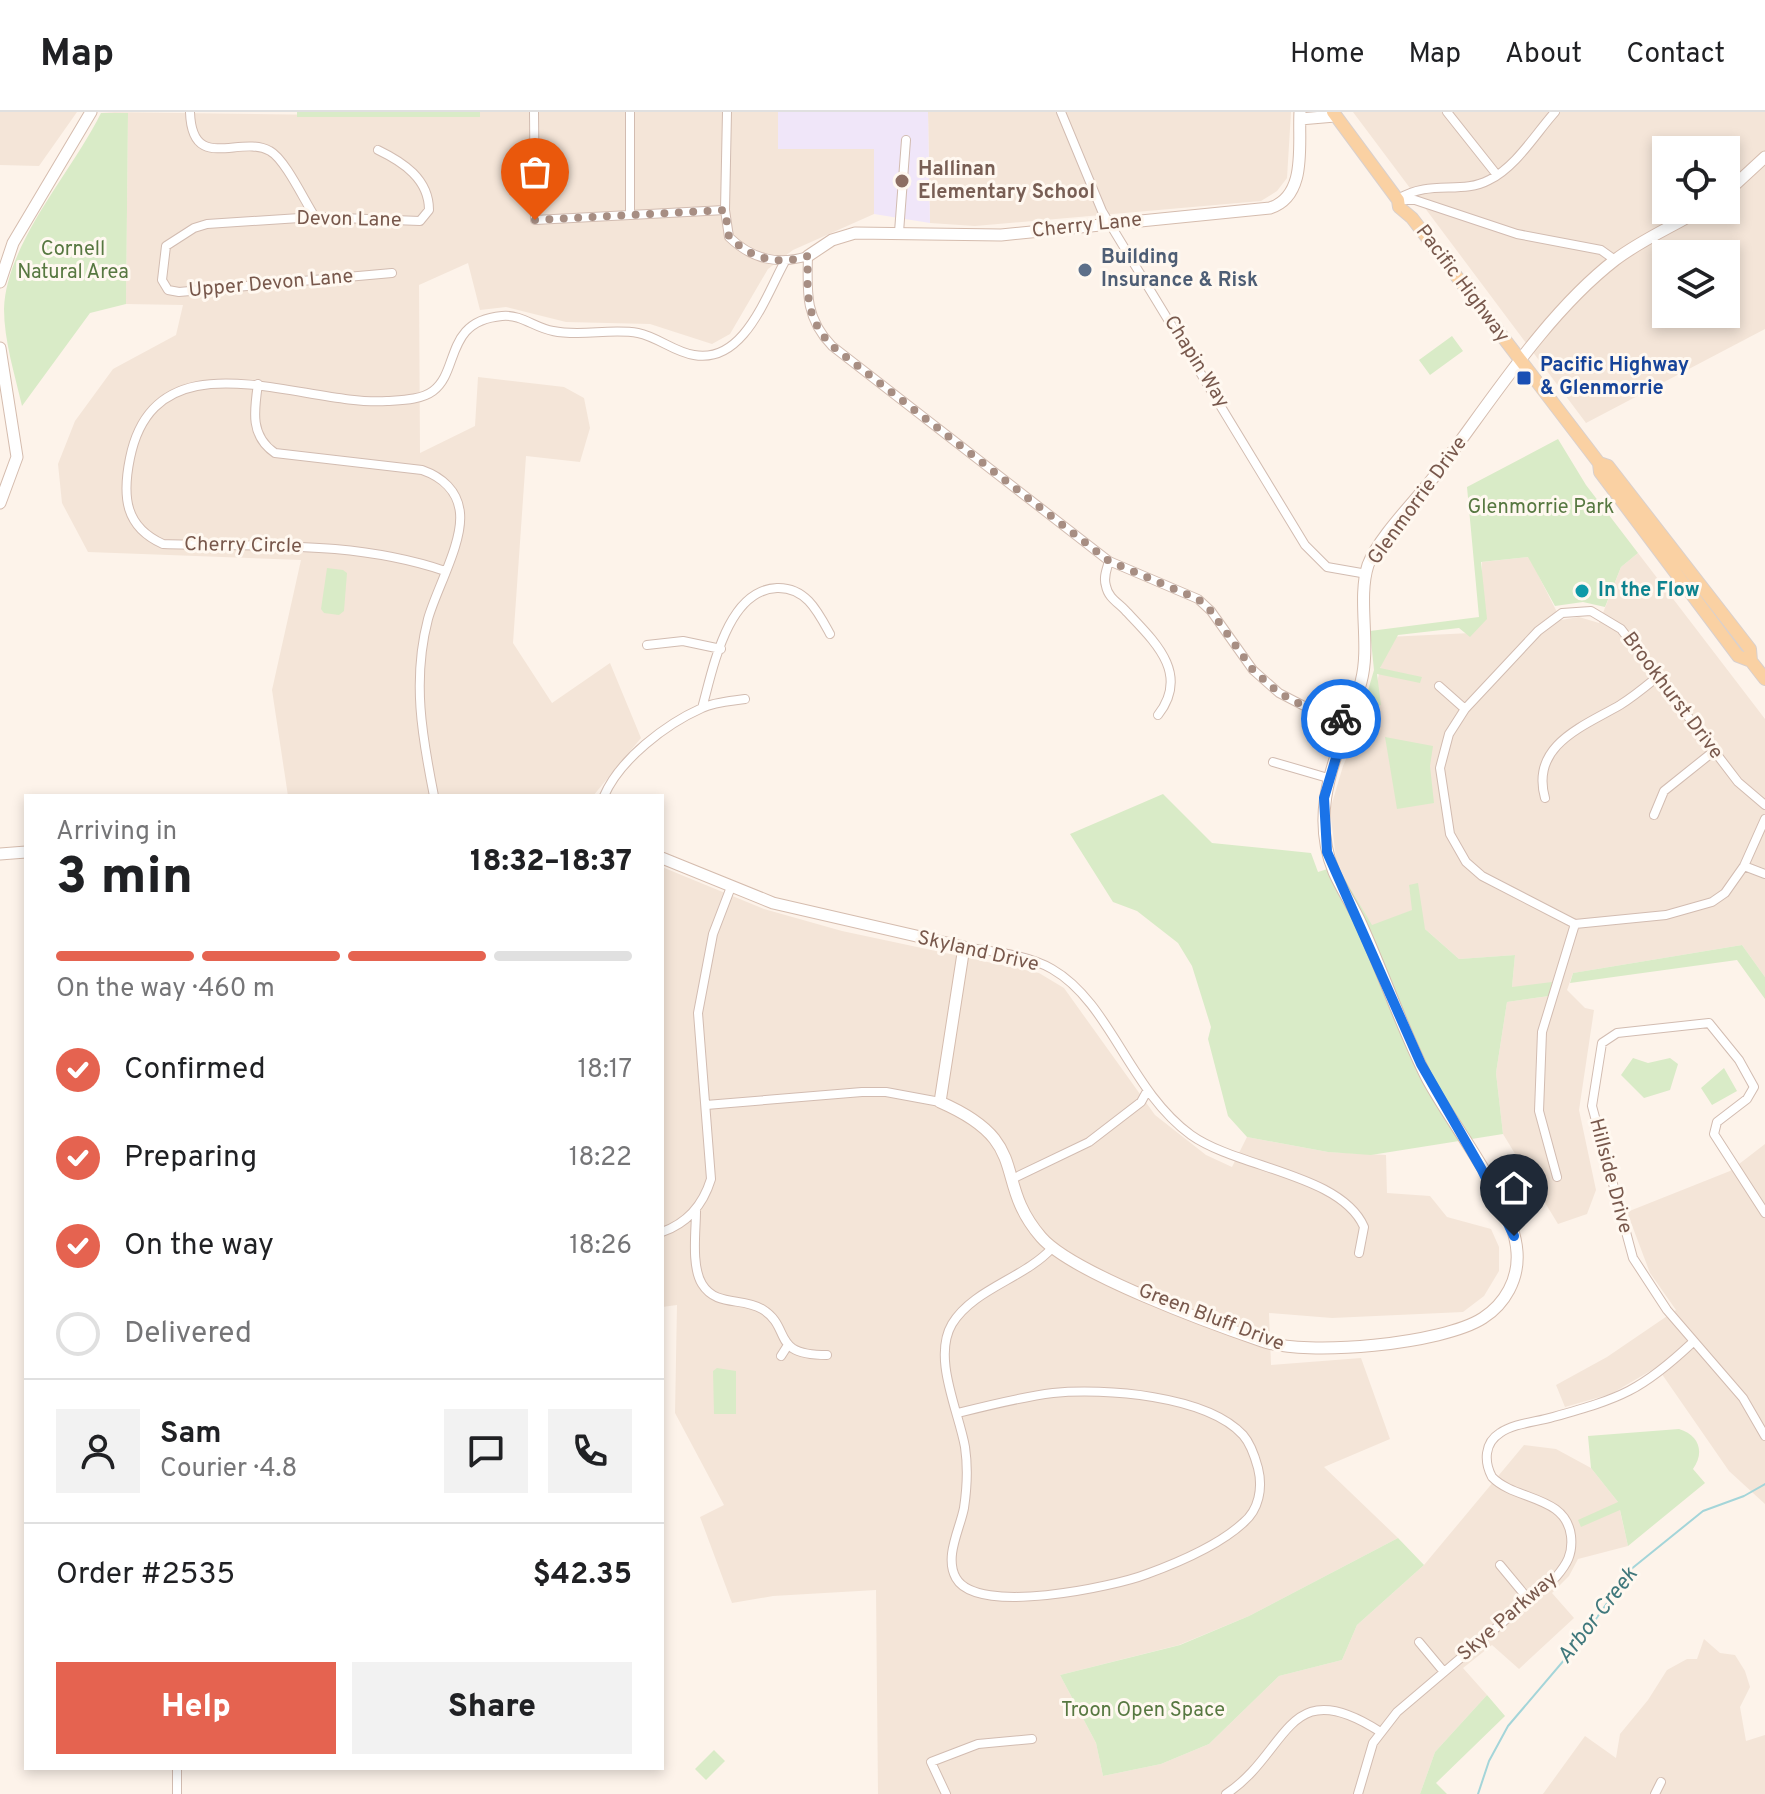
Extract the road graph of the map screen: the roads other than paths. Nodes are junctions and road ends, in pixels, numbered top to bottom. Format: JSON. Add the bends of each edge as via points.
{"nodes":[{"id":1,"x":91,"y":112,"type":"edge"},
{"id":2,"x":190,"y":112,"type":"edge"},
{"id":3,"x":534,"y":112,"type":"edge"},
{"id":4,"x":630,"y":112,"type":"edge"},
{"id":5,"x":727,"y":112,"type":"edge"},
{"id":6,"x":1061,"y":112,"type":"edge"},
{"id":7,"x":1447,"y":112,"type":"edge"},
{"id":8,"x":1555,"y":112,"type":"edge"},
{"id":9,"x":1334,"y":114,"type":"edge"},
{"id":10,"x":1300,"y":115,"type":"edge"},
{"id":11,"x":906,"y":140,"type":"dead end"},
{"id":12,"x":378,"y":150,"type":"dead end"},
{"id":13,"x":1765,"y":157,"type":"edge"},
{"id":14,"x":1497,"y":175,"type":"junction"},
{"id":15,"x":1740,"y":180,"type":"edge"},
{"id":16,"x":1398,"y":200,"type":"junction"},
{"id":17,"x":725,"y":210,"type":"junction"},
{"id":18,"x":630,"y":215,"type":"junction"},
{"id":19,"x":315,"y":217,"type":"junction"},
{"id":20,"x":1109,"y":224,"type":"junction"},
{"id":21,"x":1676,"y":224,"type":"edge"},
{"id":22,"x":899,"y":232,"type":"junction"},
{"id":23,"x":181,"y":235,"type":"joint"},
{"id":24,"x":808,"y":256,"type":"junction"},
{"id":25,"x":1615,"y":260,"type":"junction"},
{"id":26,"x":784,"y":263,"type":"junction"},
{"id":27,"x":392,"y":273,"type":"dead end"},
{"id":28,"x":0,"y":282,"type":"edge"},
{"id":29,"x":0,"y":348,"type":"edge"},
{"id":30,"x":1522,"y":362,"type":"junction"},
{"id":31,"x":258,"y":384,"type":"junction"},
{"id":32,"x":0,"y":503,"type":"edge"},
{"id":33,"x":1109,"y":561,"type":"junction"},
{"id":34,"x":445,"y":571,"type":"junction"},
{"id":35,"x":1367,"y":574,"type":"junction"},
{"id":36,"x":830,"y":634,"type":"dead end"},
{"id":37,"x":647,"y":645,"type":"dead end"},
{"id":38,"x":721,"y":649,"type":"junction"},
{"id":39,"x":1656,"y":678,"type":"junction"},
{"id":40,"x":1765,"y":679,"type":"edge"},
{"id":41,"x":1439,"y":686,"type":"dead end"},
{"id":42,"x":745,"y":699,"type":"dead end"},
{"id":43,"x":702,"y":708,"type":"junction"},
{"id":44,"x":1465,"y":709,"type":"junction"},
{"id":45,"x":1158,"y":715,"type":"dead end"},
{"id":46,"x":1347,"y":721,"type":"junction"},
{"id":47,"x":1714,"y":751,"type":"junction"},
{"id":48,"x":1273,"y":762,"type":"dead end"},
{"id":49,"x":1328,"y":778,"type":"junction"},
{"id":50,"x":434,"y":794,"type":"edge"},
{"id":51,"x":605,"y":794,"type":"edge"},
{"id":52,"x":1545,"y":798,"type":"dead end"},
{"id":53,"x":1765,"y":805,"type":"edge"},
{"id":54,"x":1654,"y":815,"type":"dead end"},
{"id":55,"x":1765,"y":819,"type":"edge"},
{"id":56,"x":24,"y":852,"type":"edge"},
{"id":57,"x":0,"y":854,"type":"edge"},
{"id":58,"x":664,"y":859,"type":"edge"},
{"id":59,"x":1744,"y":866,"type":"junction"},
{"id":60,"x":1765,"y":874,"type":"edge"},
{"id":61,"x":731,"y":887,"type":"junction"},
{"id":62,"x":1575,"y":924,"type":"junction"},
{"id":63,"x":964,"y":947,"type":"junction"},
{"id":64,"x":1146,"y":1093,"type":"junction"},
{"id":65,"x":940,"y":1102,"type":"junction"},
{"id":66,"x":706,"y":1105,"type":"junction"},
{"id":67,"x":1557,"y":1177,"type":"dead end"},
{"id":68,"x":1014,"y":1178,"type":"junction"},
{"id":69,"x":696,"y":1210,"type":"junction"},
{"id":70,"x":1765,"y":1213,"type":"edge"},
{"id":71,"x":664,"y":1231,"type":"edge"},
{"id":72,"x":1052,"y":1248,"type":"junction"},
{"id":73,"x":1359,"y":1253,"type":"dead end"},
{"id":74,"x":1693,"y":1342,"type":"junction"},
{"id":75,"x":788,"y":1345,"type":"junction"},
{"id":76,"x":827,"y":1355,"type":"dead end"},
{"id":77,"x":781,"y":1356,"type":"dead end"},
{"id":78,"x":958,"y":1413,"type":"junction"},
{"id":79,"x":1761,"y":1417,"type":"edge"},
{"id":80,"x":1765,"y":1436,"type":"edge"},
{"id":81,"x":1500,"y":1565,"type":"dead end"},
{"id":82,"x":1529,"y":1600,"type":"junction"},
{"id":83,"x":1419,"y":1642,"type":"dead end"},
{"id":84,"x":1444,"y":1672,"type":"junction"},
{"id":85,"x":1379,"y":1731,"type":"junction"},
{"id":86,"x":1032,"y":1739,"type":"dead end"},
{"id":87,"x":177,"y":1770,"type":"edge"},
{"id":88,"x":1661,"y":1782,"type":"dead end"},
{"id":89,"x":177,"y":1794,"type":"edge"},
{"id":90,"x":946,"y":1794,"type":"edge"},
{"id":91,"x":1226,"y":1794,"type":"edge"},
{"id":92,"x":1358,"y":1794,"type":"edge"},
{"id":93,"x":1655,"y":1794,"type":"edge"}],
"edges":[{"from":1,"to":28,"type":"street","via":[[13,243]]},
{"from":2,"to":19,"type":"street","via":[[193,133],[206,146],[260,148],[275,154]]},
{"from":3,"to":18,"type":"street","via":[[535,220]]},
{"from":4,"to":18,"type":"street"},
{"from":5,"to":17,"type":"street"},
{"from":6,"to":20,"type":"street","name":"Chapin Way"},
{"from":7,"to":14,"type":"street"},
{"from":8,"to":14,"type":"street"},
{"from":9,"to":10,"type":"street","name":"Cherry Lane"},
{"from":9,"to":16,"type":"main road","name":"Pacific Highway"},
{"from":10,"to":20,"type":"street","name":"Cherry Lane","via":[[1295,186],[1275,206]]},
{"from":11,"to":22,"type":"street"},
{"from":12,"to":19,"type":"street","name":"Devon Lane","via":[[422,182],[429,202],[426,218],[415,222]]},
{"from":13,"to":15,"type":"street"},
{"from":14,"to":16,"type":"street","via":[[1477,184],[1415,189]]},
{"from":16,"to":25,"type":"street","via":[[1415,200],[1517,234],[1601,250]]},
{"from":16,"to":30,"type":"main road","name":"Pacific Highway","via":[[1413,212],[1412,218]]},
{"from":17,"to":18,"type":"street"},
{"from":17,"to":26,"type":"street","via":[[727,229],[736,243]]},
{"from":19,"to":23,"type":"street","name":"Devon Lane","via":[[207,224]]},
{"from":20,"to":22,"type":"street","name":"Cherry Lane","via":[[1001,235]]},
{"from":20,"to":35,"type":"street","name":"Chapin Way","via":[[1312,556],[1327,567]]},
{"from":21,"to":25,"type":"street","name":"Glenmorrie Drive"},
{"from":22,"to":24,"type":"street","name":"Cherry Lane","via":[[844,235]]},
{"from":23,"to":27,"type":"street","name":"Upper Devon Lane","via":[[163,253],[162,280],[172,291]]},
{"from":24,"to":26,"type":"street"},
{"from":24,"to":33,"type":"street","via":[[808,309],[832,346]]},
{"from":25,"to":30,"type":"street","name":"Glenmorrie Drive","via":[[1569,303]]},
{"from":26,"to":31,"type":"street","name":"Cherry Circle","via":[[742,336],[716,355],[690,355],[638,333],[558,332],[507,315],[471,328],[452,351],[442,382],[418,397],[347,400]]},
{"from":29,"to":32,"type":"street","via":[[17,457]]},
{"from":30,"to":35,"type":"street","name":"Glenmorrie Drive","via":[[1378,549]]},
{"from":30,"to":40,"type":"main road","name":"Pacific Highway","via":[[1674,573],[1738,656],[1751,661]]},
{"from":31,"to":34,"type":"street","via":[[255,425],[275,453],[394,465],[443,480],[460,513]]},
{"from":31,"to":34,"type":"street","name":"Cherry Circle","via":[[209,383],[164,401],[151,413],[132,446],[127,471],[128,508],[144,535],[163,544],[383,554]]},
{"from":33,"to":45,"type":"street","via":[[1105,580],[1110,596],[1161,649],[1170,666],[1171,689]]},
{"from":33,"to":46,"type":"street","via":[[1198,599],[1267,684],[1294,703]]},
{"from":34,"to":50,"type":"street","via":[[428,621],[419,673],[419,727]]},
{"from":35,"to":46,"type":"street","name":"Glenmorrie Drive","via":[[1364,663]]},
{"from":36,"to":38,"type":"street","via":[[808,599],[774,588],[747,599]]},
{"from":37,"to":38,"type":"street","via":[[683,641]]},
{"from":38,"to":43,"type":"street"},
{"from":39,"to":44,"type":"street","name":"Brookhurst Drive","via":[[1615,623],[1591,611],[1568,612],[1548,621]]},
{"from":39,"to":47,"type":"street","name":"Brookhurst Drive"},
{"from":39,"to":52,"type":"street","via":[[1620,705],[1571,730],[1542,774]]},
{"from":41,"to":44,"type":"street"},
{"from":42,"to":43,"type":"street"},
{"from":43,"to":51,"type":"street","via":[[637,754]]},
{"from":44,"to":62,"type":"street","name":"Brookhurst Drive","via":[[1449,734],[1440,768],[1457,851],[1482,876]]},
{"from":46,"to":49,"type":"street","name":"Green Bluff Drive"},
{"from":47,"to":53,"type":"street","name":"Brookhurst Drive"},
{"from":47,"to":54,"type":"street","via":[[1664,791]]},
{"from":48,"to":49,"type":"street"},
{"from":49,"to":72,"type":"street","name":"Green Bluff Drive","via":[[1324,836],[1333,870],[1428,1080],[1514,1236],[1516,1270],[1507,1293],[1482,1319],[1452,1331],[1319,1350],[1290,1349],[1084,1268]]},
{"from":55,"to":59,"type":"street"},
{"from":56,"to":57,"type":"street"},
{"from":58,"to":61,"type":"street","name":"Skyland Drive"},
{"from":59,"to":60,"type":"street"},
{"from":59,"to":62,"type":"street","via":[[1725,893],[1705,906]]},
{"from":61,"to":63,"type":"street","name":"Skyland Drive","via":[[805,911]]},
{"from":61,"to":66,"type":"street","via":[[717,919],[700,995]]},
{"from":62,"to":67,"type":"street","via":[[1542,1032],[1539,1111]]},
{"from":63,"to":64,"type":"street","name":"Skyland Drive","via":[[1026,959],[1063,978],[1100,1017]]},
{"from":63,"to":65,"type":"street"},
{"from":64,"to":68,"type":"street","via":[[1089,1142]]},
{"from":64,"to":73,"type":"street","name":"Skyland Drive","via":[[1176,1123],[1218,1151],[1345,1201],[1364,1227]]},
{"from":65,"to":66,"type":"street","name":"Green Bluff Drive","via":[[862,1092]]},
{"from":65,"to":68,"type":"street","name":"Green Bluff Drive","via":[[996,1137]]},
{"from":66,"to":69,"type":"street","via":[[712,1170]]},
{"from":68,"to":72,"type":"street","name":"Green Bluff Drive","via":[[1025,1215]]},
{"from":69,"to":71,"type":"street"},
{"from":69,"to":75,"type":"street","via":[[702,1285],[725,1301],[761,1308]]},
{"from":70,"to":74,"type":"street","name":"Hillside Drive","via":[[1713,1129],[1754,1087],[1715,1026],[1696,1022],[1617,1033],[1602,1043],[1593,1112],[1627,1242],[1646,1282]]},
{"from":72,"to":78,"type":"street","via":[[953,1321],[945,1350]]},
{"from":74,"to":79,"type":"street","name":"Hillside Drive"},
{"from":74,"to":82,"type":"street","name":"Skye Parkway","via":[[1624,1396],[1509,1429],[1492,1441],[1486,1461],[1492,1477],[1548,1504],[1570,1531],[1567,1563]]},
{"from":75,"to":76,"type":"street","via":[[801,1353]]},
{"from":75,"to":77,"type":"street"},
{"from":78,"to":78,"type":"street","via":[[967,1470],[953,1568],[962,1585],[985,1596],[1059,1593],[1146,1575],[1243,1524],[1259,1495],[1259,1471],[1243,1436],[1218,1418],[1183,1405],[1072,1392],[1016,1398]]},
{"from":79,"to":80,"type":"street","name":"Hillside Drive"},
{"from":81,"to":82,"type":"street"},
{"from":82,"to":84,"type":"street","name":"Skye Parkway"},
{"from":83,"to":84,"type":"street"},
{"from":84,"to":85,"type":"street","name":"Skye Parkway"},
{"from":85,"to":91,"type":"street","via":[[1344,1712],[1304,1714]]},
{"from":85,"to":92,"type":"street","name":"Skye Parkway"},
{"from":86,"to":90,"type":"street","via":[[978,1744],[931,1762]]},
{"from":87,"to":89,"type":"street"},
{"from":88,"to":93,"type":"street"}]}
